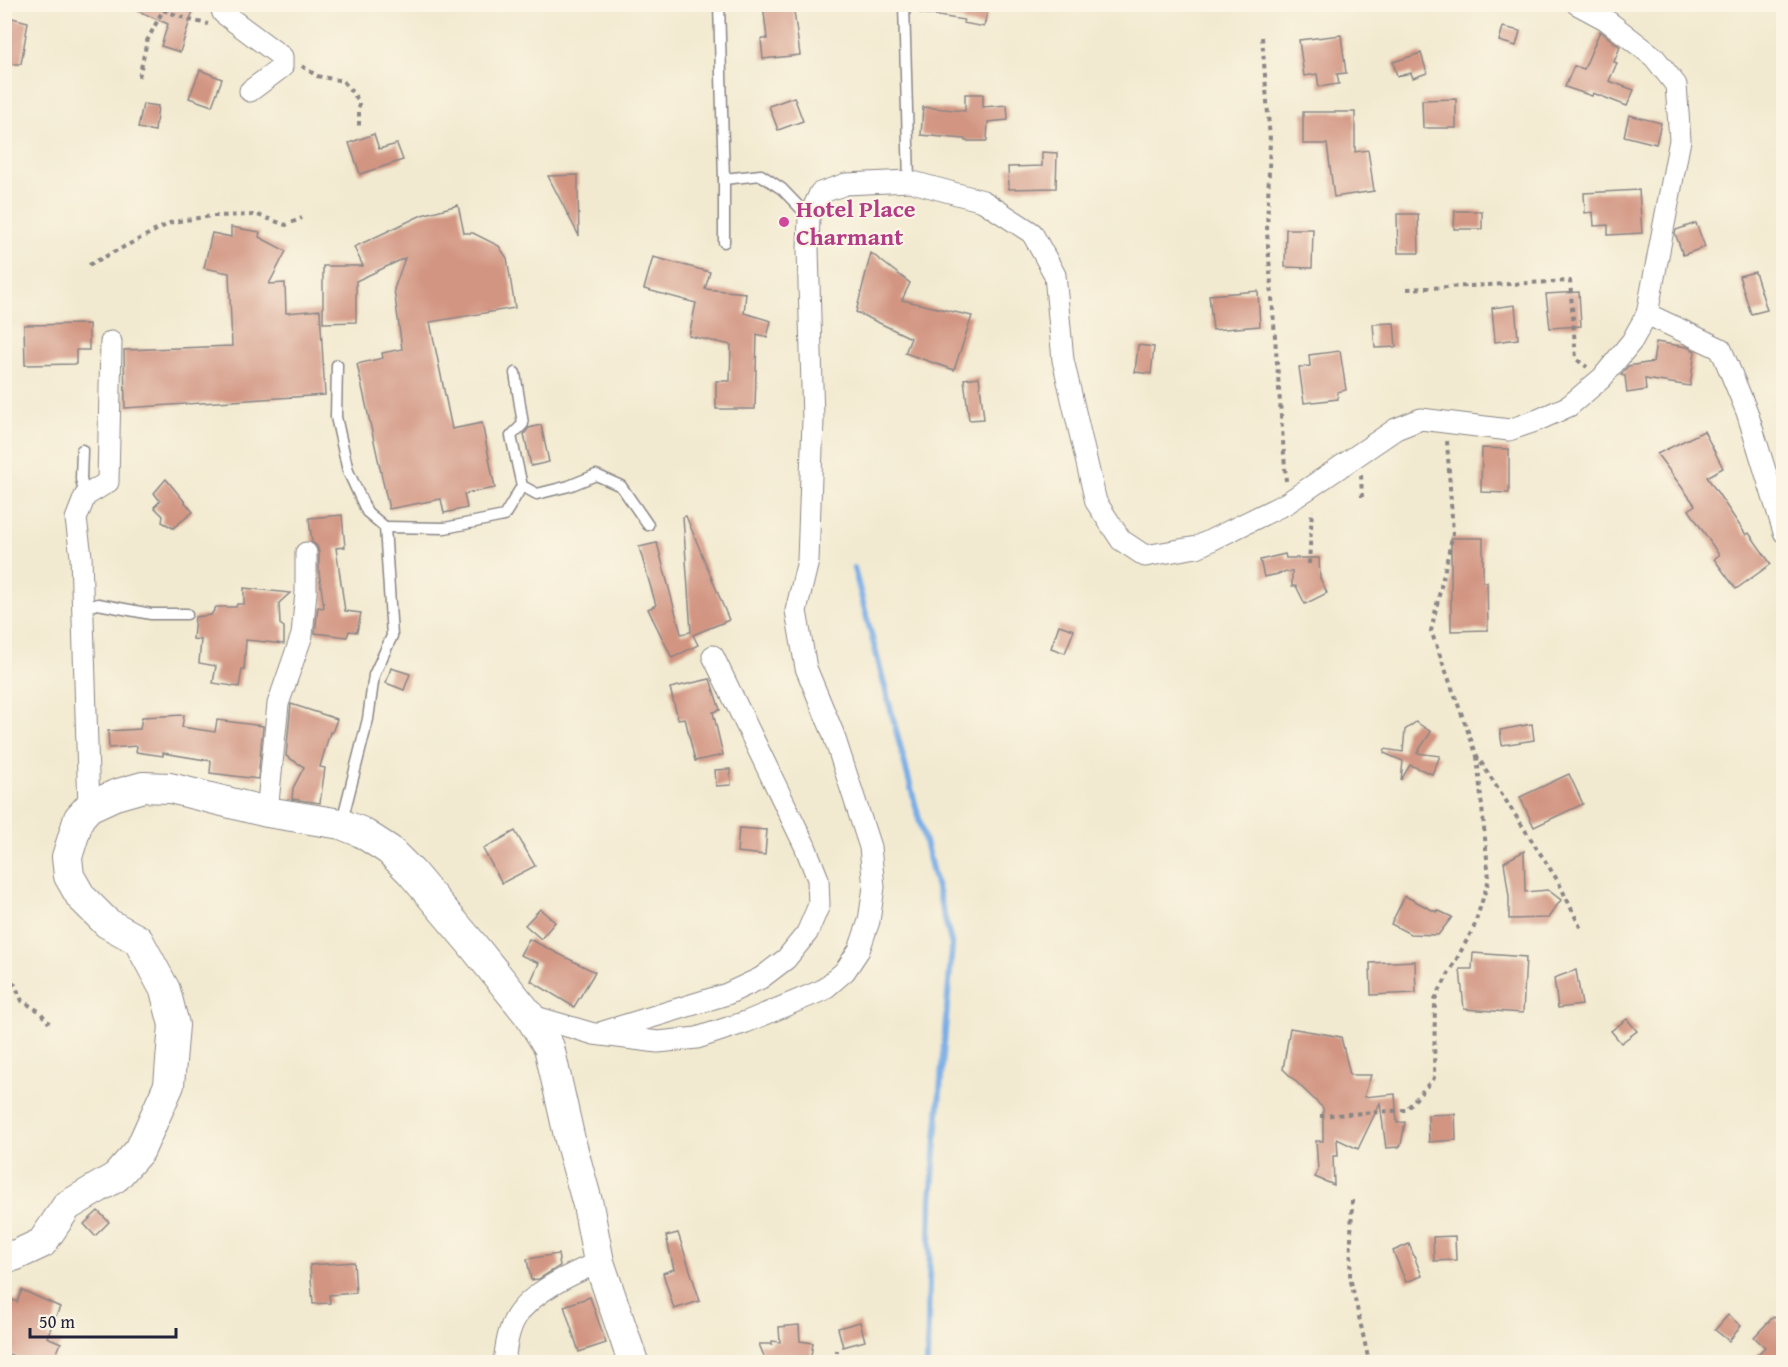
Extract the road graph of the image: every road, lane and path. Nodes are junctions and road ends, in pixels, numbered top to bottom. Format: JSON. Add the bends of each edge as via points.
{"nodes":[{"id":1,"x":719,"y":4,"type":"edge"},
{"id":2,"x":904,"y":4,"type":"edge"},
{"id":3,"x":1577,"y":4,"type":"edge"},
{"id":4,"x":222,"y":9,"type":"edge"},
{"id":5,"x":1262,"y":37,"type":"dead end"},
{"id":6,"x":282,"y":57,"type":"junction"},
{"id":7,"x":139,"y":77,"type":"dead end"},
{"id":8,"x":250,"y":91,"type":"dead end"},
{"id":9,"x":359,"y":126,"type":"dead end"},
{"id":10,"x":724,"y":179,"type":"junction"},
{"id":11,"x":909,"y":181,"type":"junction"},
{"id":12,"x":808,"y":217,"type":"junction"},
{"id":13,"x":302,"y":218,"type":"dead end"},
{"id":14,"x":724,"y":242,"type":"dead end"},
{"id":15,"x":89,"y":265,"type":"dead end"},
{"id":16,"x":1407,"y":290,"type":"dead end"},
{"id":17,"x":1647,"y":314,"type":"junction"},
{"id":18,"x":111,"y":342,"type":"dead end"},
{"id":19,"x":337,"y":365,"type":"dead end"},
{"id":20,"x":515,"y":373,"type":"dead end"},
{"id":21,"x":1602,"y":378,"type":"junction"},
{"id":22,"x":1446,"y":422,"type":"junction"},
{"id":23,"x":82,"y":450,"type":"dead end"},
{"id":24,"x":1314,"y":485,"type":"junction"},
{"id":25,"x":522,"y":486,"type":"junction"},
{"id":26,"x":85,"y":496,"type":"junction"},
{"id":27,"x":1287,"y":503,"type":"junction"},
{"id":28,"x":648,"y":525,"type":"dead end"},
{"id":29,"x":386,"y":527,"type":"junction"},
{"id":30,"x":1784,"y":532,"type":"edge"},
{"id":31,"x":306,"y":553,"type":"dead end"},
{"id":32,"x":1309,"y":564,"type":"dead end"},
{"id":33,"x":83,"y":608,"type":"junction"},
{"id":34,"x":187,"y":614,"type":"dead end"},
{"id":35,"x":713,"y":656,"type":"dead end"},
{"id":36,"x":1477,"y":756,"type":"junction"},
{"id":37,"x":89,"y":807,"type":"junction"},
{"id":38,"x":267,"y":812,"type":"junction"},
{"id":39,"x":341,"y":824,"type":"junction"},
{"id":40,"x":1581,"y":928,"type":"dead end"},
{"id":41,"x":4,"y":978,"type":"edge"},
{"id":42,"x":529,"y":1015,"type":"junction"},
{"id":43,"x":49,"y":1023,"type":"dead end"},
{"id":44,"x":594,"y":1034,"type":"junction"},
{"id":45,"x":1320,"y":1116,"type":"dead end"},
{"id":46,"x":1352,"y":1200,"type":"dead end"},
{"id":47,"x":4,"y":1255,"type":"edge"},
{"id":48,"x":599,"y":1262,"type":"junction"},
{"id":49,"x":837,"y":1350,"type":"dead end"},
{"id":50,"x":504,"y":1362,"type":"edge"},
{"id":51,"x":633,"y":1362,"type":"edge"},
{"id":52,"x":836,"y":1362,"type":"edge"},
{"id":53,"x":1377,"y":1362,"type":"edge"}],
"edges":[{"from":1,"to":10,"type":"lane"},
{"from":2,"to":11,"type":"lane"},
{"from":3,"to":17,"type":"street","via":[[1654,57],[1676,85],[1680,140]]},
{"from":4,"to":6,"type":"street"},
{"from":4,"to":7,"type":"path","via":[[221,26],[163,10],[147,41]]},
{"from":5,"to":27,"type":"path","via":[[1270,140],[1267,232]]},
{"from":6,"to":8,"type":"street","via":[[282,67]]},
{"from":6,"to":9,"type":"path","via":[[317,76],[343,81],[359,101]]},
{"from":10,"to":12,"type":"lane","via":[[761,175],[782,189]]},
{"from":10,"to":14,"type":"lane"},
{"from":11,"to":12,"type":"street","via":[[846,184],[820,193]]},
{"from":11,"to":27,"type":"street","via":[[983,201],[1032,233],[1055,275],[1063,360],[1096,502],[1120,540],[1145,556],[1197,547]]},
{"from":12,"to":44,"type":"street","via":[[813,420],[808,561],[796,611],[806,668],[833,733],[870,848],[874,887],[869,921],[859,950],[845,971],[823,990],[793,1004],[697,1038],[658,1042]]},
{"from":13,"to":15,"type":"path","via":[[286,225],[258,214],[172,222]]},
{"from":16,"to":21,"type":"path","via":[[1570,281],[1576,359]]},
{"from":17,"to":21,"type":"street","via":[[1632,341]]},
{"from":17,"to":30,"type":"street","via":[[1721,350],[1747,412]]},
{"from":18,"to":26,"type":"street","via":[[108,482]]},
{"from":19,"to":29,"type":"lane","via":[[336,417],[348,471],[367,512]]},
{"from":20,"to":25,"type":"lane","via":[[523,424],[511,436]]},
{"from":21,"to":22,"type":"street","via":[[1569,406],[1509,430]]},
{"from":22,"to":24,"type":"street","via":[[1421,419],[1396,429]]},
{"from":22,"to":36,"type":"path","via":[[1453,533],[1431,631]]},
{"from":23,"to":26,"type":"lane"},
{"from":24,"to":27,"type":"street"},
{"from":24,"to":32,"type":"path"},
{"from":25,"to":28,"type":"lane","via":[[537,494],[596,475],[621,486]]},
{"from":25,"to":29,"type":"lane","via":[[504,516],[445,528]]},
{"from":26,"to":33,"type":"street","via":[[76,519]]},
{"from":29,"to":39,"type":"lane","via":[[392,636],[374,675],[368,719]]},
{"from":31,"to":38,"type":"street","via":[[302,634],[278,704]]},
{"from":33,"to":34,"type":"lane","via":[[98,604],[151,614]]},
{"from":33,"to":37,"type":"street"},
{"from":35,"to":44,"type":"street","via":[[805,846],[818,879],[819,905],[807,933],[793,951],[761,978],[727,994]]},
{"from":36,"to":40,"type":"path","via":[[1558,881]]},
{"from":36,"to":45,"type":"path","via":[[1489,879],[1474,927],[1435,999],[1434,1078],[1406,1110]]},
{"from":37,"to":38,"type":"street","via":[[142,787],[170,788]]},
{"from":37,"to":47,"type":"street","via":[[79,818],[67,857],[69,876],[81,897],[107,923],[138,940],[165,990],[174,1025],[169,1085],[140,1150],[116,1177],[67,1206],[42,1243],[14,1256]]},
{"from":38,"to":39,"type":"street"},
{"from":39,"to":42,"type":"street","via":[[389,850],[411,872]]},
{"from":41,"to":43,"type":"path","via":[[15,985],[22,1001]]},
{"from":42,"to":44,"type":"street"},
{"from":42,"to":48,"type":"street","via":[[549,1047]]},
{"from":46,"to":53,"type":"path","via":[[1350,1277],[1368,1357]]},
{"from":48,"to":50,"type":"street","via":[[538,1294],[517,1316],[507,1340]]},
{"from":48,"to":51,"type":"street"},
{"from":49,"to":52,"type":"path"}]}
